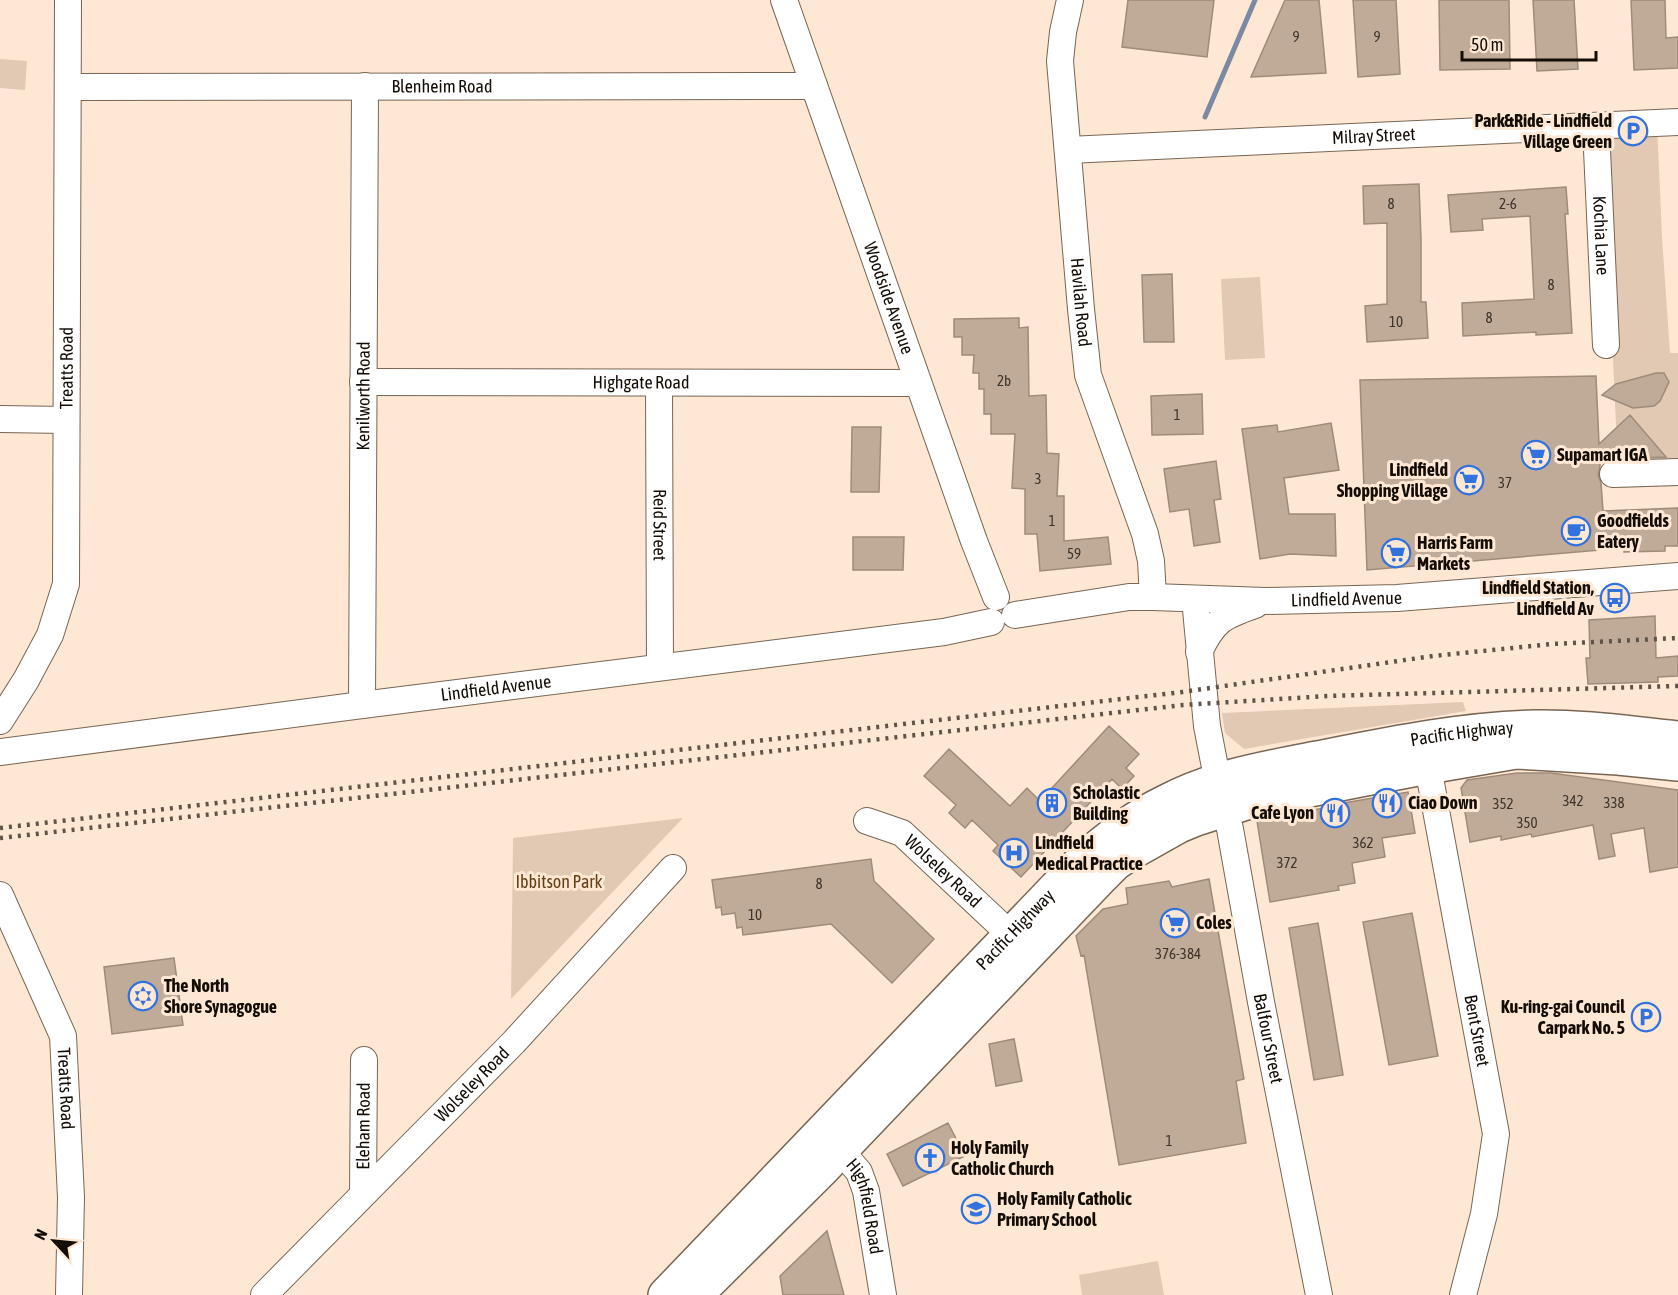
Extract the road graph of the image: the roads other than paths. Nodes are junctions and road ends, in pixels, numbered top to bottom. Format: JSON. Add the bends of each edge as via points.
{"nodes":[{"id":1,"x":68,"y":0,"type":"edge"},
{"id":2,"x":784,"y":0,"type":"edge"},
{"id":3,"x":1070,"y":0,"type":"edge"},
{"id":4,"x":364,"y":86,"type":"junction"},
{"id":5,"x":814,"y":86,"type":"junction"},
{"id":6,"x":68,"y":87,"type":"junction"},
{"id":7,"x":1678,"y":122,"type":"edge"},
{"id":8,"x":1602,"y":126,"type":"junction"},
{"id":9,"x":1068,"y":150,"type":"junction"},
{"id":10,"x":1606,"y":345,"type":"dead end"},
{"id":11,"x":363,"y":382,"type":"junction"},
{"id":12,"x":918,"y":382,"type":"junction"},
{"id":13,"x":659,"y":383,"type":"junction"},
{"id":14,"x":0,"y":419,"type":"edge"},
{"id":15,"x":66,"y":420,"type":"junction"},
{"id":16,"x":1678,"y":472,"type":"edge"},
{"id":17,"x":1613,"y":474,"type":"dead end"},
{"id":18,"x":1678,"y":576,"type":"edge"},
{"id":19,"x":1153,"y":597,"type":"junction"},
{"id":20,"x":1195,"y":598,"type":"junction"},
{"id":21,"x":1265,"y":602,"type":"junction"},
{"id":22,"x":1003,"y":618,"type":"junction"},
{"id":23,"x":1199,"y":652,"type":"junction"},
{"id":24,"x":660,"y":667,"type":"junction"},
{"id":25,"x":362,"y":705,"type":"junction"},
{"id":26,"x":0,"y":721,"type":"edge"},
{"id":27,"x":1678,"y":738,"type":"edge"},
{"id":28,"x":0,"y":752,"type":"edge"},
{"id":29,"x":1678,"y":764,"type":"edge"},
{"id":30,"x":1428,"y":766,"type":"junction"},
{"id":31,"x":1221,"y":795,"type":"junction"},
{"id":32,"x":867,"y":821,"type":"dead end"},
{"id":33,"x":673,"y":868,"type":"dead end"},
{"id":34,"x":0,"y":895,"type":"edge"},
{"id":35,"x":1011,"y":935,"type":"junction"},
{"id":36,"x":364,"y":1060,"type":"dead end"},
{"id":37,"x":832,"y":1140,"type":"junction"},
{"id":38,"x":363,"y":1194,"type":"junction"},
{"id":39,"x":69,"y":1295,"type":"edge"},
{"id":40,"x":264,"y":1295,"type":"edge"},
{"id":41,"x":665,"y":1295,"type":"edge"},
{"id":42,"x":696,"y":1295,"type":"edge"},
{"id":43,"x":883,"y":1295,"type":"edge"},
{"id":44,"x":1319,"y":1295,"type":"edge"},
{"id":45,"x":1463,"y":1295,"type":"edge"}],
"edges":[{"from":1,"to":6,"type":"street","name":"Treatts Road"},
{"from":2,"to":5,"type":"street","name":"Woodside Avenue"},
{"from":3,"to":9,"type":"street","name":"Havilah Road","via":[[1060,62]]},
{"from":4,"to":5,"type":"street","name":"Blenheim Road"},
{"from":4,"to":6,"type":"street","name":"Blenheim Road"},
{"from":4,"to":11,"type":"street","name":"Kenilworth Road"},
{"from":5,"to":12,"type":"street","name":"Woodside Avenue"},
{"from":6,"to":15,"type":"street","name":"Treatts Road"},
{"from":7,"to":8,"type":"street","name":"Milray Street"},
{"from":8,"to":9,"type":"street","name":"Milray Street"},
{"from":8,"to":10,"type":"street","name":"Kochia Lane","via":[[1597,150]]},
{"from":9,"to":19,"type":"street","name":"Havilah Road","via":[[1088,375],[1145,534]]},
{"from":11,"to":13,"type":"street","name":"Highgate Road"},
{"from":11,"to":25,"type":"street","name":"Kenilworth Road"},
{"from":12,"to":13,"type":"street","name":"Highgate Road"},
{"from":12,"to":22,"type":"street","name":"Woodside Avenue","via":[[996,597],[987,606],[987,615]]},
{"from":13,"to":24,"type":"street","name":"Reid Street"},
{"from":14,"to":15,"type":"street"},
{"from":15,"to":26,"type":"street","name":"Treatts Road","via":[[66,584],[50,635]]},
{"from":16,"to":17,"type":"street"},
{"from":18,"to":21,"type":"street","name":"Lindfield Avenue","via":[[1398,598]]},
{"from":19,"to":20,"type":"street","name":"Lindfield Avenue"},
{"from":19,"to":22,"type":"street","name":"Lindfield Avenue","via":[[1107,600]]},
{"from":20,"to":21,"type":"street","name":"Lindfield Avenue"},
{"from":20,"to":23,"type":"street"},
{"from":21,"to":23,"type":"street","via":[[1225,616],[1209,631]]},
{"from":22,"to":24,"type":"street","name":"Lindfield Avenue","via":[[944,632]]},
{"from":23,"to":31,"type":"street","via":[[1207,726]]},
{"from":24,"to":25,"type":"street","name":"Lindfield Avenue"},
{"from":25,"to":28,"type":"street","name":"Lindfield Avenue"},
{"from":27,"to":31,"type":"highway","name":"Pacific Highway","via":[[1534,727],[1470,732],[1241,773]]},
{"from":29,"to":30,"type":"highway","name":"Pacific Highway","via":[[1516,753]]},
{"from":30,"to":31,"type":"highway","name":"Pacific Highway","via":[[1249,802]]},
{"from":30,"to":45,"type":"street","name":"Bent Street","via":[[1496,1134],[1484,1214]]},
{"from":31,"to":35,"type":"highway","name":"Pacific Highway","via":[[1167,800],[1143,813],[1083,859]]},
{"from":31,"to":37,"type":"highway","name":"Pacific Highway","via":[[1115,864]]},
{"from":31,"to":44,"type":"street","name":"Balfour Street"},
{"from":32,"to":35,"type":"street","name":"Wolseley Road","via":[[902,833]]},
{"from":33,"to":38,"type":"street","name":"Wolseley Road","via":[[514,1042]]},
{"from":34,"to":39,"type":"street","name":"Treatts Road","via":[[63,1035],[70,1197]]},
{"from":35,"to":37,"type":"highway","name":"Pacific Highway"},
{"from":36,"to":38,"type":"street","name":"Eleham Road"},
{"from":37,"to":41,"type":"highway","name":"Pacific Highway"},
{"from":37,"to":42,"type":"highway","name":"Pacific Highway"},
{"from":37,"to":43,"type":"street","name":"Highfield Road","via":[[859,1172],[866,1191]]},
{"from":38,"to":40,"type":"street","name":"Wolseley Road"}]}
